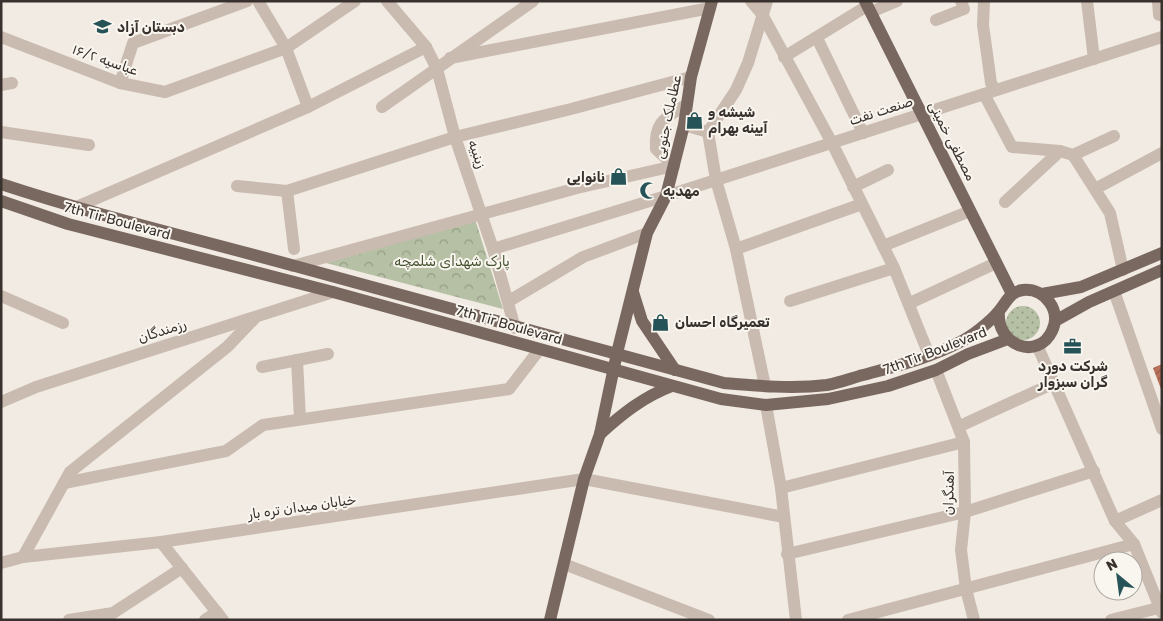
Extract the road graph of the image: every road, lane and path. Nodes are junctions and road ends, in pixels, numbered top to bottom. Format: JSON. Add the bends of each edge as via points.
{"nodes":[{"id":1,"x":247,"y":1,"type":"edge"},
{"id":2,"x":258,"y":1,"type":"edge"},
{"id":3,"x":355,"y":1,"type":"edge"},
{"id":4,"x":897,"y":1,"type":"edge"},
{"id":5,"x":961,"y":1,"type":"edge"},
{"id":6,"x":984,"y":1,"type":"edge"},
{"id":7,"x":1087,"y":1,"type":"edge"},
{"id":8,"x":1158,"y":1,"type":"edge"},
{"id":9,"x":532,"y":2,"type":"edge"},
{"id":10,"x":393,"y":3,"type":"edge"},
{"id":11,"x":711,"y":4,"type":"edge"},
{"id":12,"x":759,"y":5,"type":"edge"},
{"id":13,"x":868,"y":6,"type":"edge"},
{"id":14,"x":1159,"y":15,"type":"dead end"},
{"id":15,"x":936,"y":20,"type":"dead end"},
{"id":16,"x":1,"y":37,"type":"edge"},
{"id":17,"x":1162,"y":37,"type":"edge"},
{"id":18,"x":817,"y":38,"type":"junction"},
{"id":19,"x":426,"y":47,"type":"junction"},
{"id":20,"x":286,"y":48,"type":"junction"},
{"id":21,"x":784,"y":57,"type":"junction"},
{"id":22,"x":450,"y":58,"type":"junction"},
{"id":23,"x":1094,"y":59,"type":"junction"},
{"id":24,"x":437,"y":69,"type":"junction"},
{"id":25,"x":691,"y":77,"type":"junction"},
{"id":26,"x":120,"y":83,"type":"junction"},
{"id":27,"x":990,"y":92,"type":"junction"},
{"id":28,"x":687,"y":104,"type":"junction"},
{"id":29,"x":382,"y":107,"type":"dead end"},
{"id":30,"x":308,"y":108,"type":"junction"},
{"id":31,"x":922,"y":114,"type":"junction"},
{"id":32,"x":684,"y":124,"type":"junction"},
{"id":33,"x":1,"y":132,"type":"edge"},
{"id":34,"x":708,"y":132,"type":"junction"},
{"id":35,"x":863,"y":133,"type":"junction"},
{"id":36,"x":1114,"y":136,"type":"dead end"},
{"id":37,"x":455,"y":137,"type":"junction"},
{"id":38,"x":832,"y":143,"type":"junction"},
{"id":39,"x":89,"y":146,"type":"dead end"},
{"id":40,"x":1060,"y":151,"type":"junction"},
{"id":41,"x":1162,"y":153,"type":"edge"},
{"id":42,"x":1073,"y":155,"type":"junction"},
{"id":43,"x":674,"y":166,"type":"junction"},
{"id":44,"x":888,"y":170,"type":"dead end"},
{"id":45,"x":716,"y":180,"type":"junction"},
{"id":46,"x":1,"y":184,"type":"edge"},
{"id":47,"x":237,"y":186,"type":"dead end"},
{"id":48,"x":853,"y":187,"type":"junction"},
{"id":49,"x":1095,"y":189,"type":"junction"},
{"id":50,"x":287,"y":191,"type":"junction"},
{"id":51,"x":666,"y":196,"type":"junction"},
{"id":52,"x":1,"y":201,"type":"edge"},
{"id":53,"x":1005,"y":202,"type":"dead end"},
{"id":54,"x":862,"y":204,"type":"junction"},
{"id":55,"x":74,"y":208,"type":"junction"},
{"id":56,"x":970,"y":211,"type":"junction"},
{"id":57,"x":481,"y":213,"type":"junction"},
{"id":58,"x":647,"y":233,"type":"junction"},
{"id":59,"x":185,"y":239,"type":"junction"},
{"id":60,"x":883,"y":246,"type":"junction"},
{"id":61,"x":294,"y":249,"type":"dead end"},
{"id":62,"x":493,"y":249,"type":"junction"},
{"id":63,"x":736,"y":249,"type":"junction"},
{"id":64,"x":1162,"y":253,"type":"edge"},
{"id":65,"x":181,"y":254,"type":"junction"},
{"id":66,"x":996,"y":263,"type":"junction"},
{"id":67,"x":293,"y":266,"type":"junction"},
{"id":68,"x":894,"y":268,"type":"junction"},
{"id":69,"x":1123,"y":270,"type":"junction"},
{"id":70,"x":1162,"y":270,"type":"edge"},
{"id":71,"x":1114,"y":290,"type":"junction"},
{"id":72,"x":333,"y":292,"type":"junction"},
{"id":73,"x":633,"y":292,"type":"junction"},
{"id":74,"x":1012,"y":294,"type":"junction"},
{"id":75,"x":1042,"y":294,"type":"junction"},
{"id":76,"x":1,"y":296,"type":"edge"},
{"id":77,"x":509,"y":301,"type":"junction"},
{"id":78,"x":790,"y":301,"type":"dead end"},
{"id":79,"x":910,"y":303,"type":"junction"},
{"id":80,"x":1000,"y":311,"type":"junction"},
{"id":81,"x":256,"y":317,"type":"junction"},
{"id":82,"x":478,"y":318,"type":"junction"},
{"id":83,"x":1055,"y":321,"type":"junction"},
{"id":84,"x":63,"y":323,"type":"dead end"},
{"id":85,"x":516,"y":328,"type":"junction"},
{"id":86,"x":474,"y":330,"type":"junction"},
{"id":87,"x":1008,"y":339,"type":"junction"},
{"id":88,"x":1037,"y":345,"type":"junction"},
{"id":89,"x":539,"y":350,"type":"junction"},
{"id":90,"x":617,"y":353,"type":"junction"},
{"id":91,"x":328,"y":354,"type":"dead end"},
{"id":92,"x":929,"y":355,"type":"junction"},
{"id":93,"x":297,"y":360,"type":"junction"},
{"id":94,"x":262,"y":367,"type":"dead end"},
{"id":95,"x":613,"y":370,"type":"junction"},
{"id":96,"x":675,"y":370,"type":"junction"},
{"id":97,"x":936,"y":370,"type":"junction"},
{"id":98,"x":724,"y":383,"type":"junction"},
{"id":99,"x":1054,"y":383,"type":"junction"},
{"id":100,"x":672,"y":386,"type":"junction"},
{"id":101,"x":765,"y":386,"type":"junction"},
{"id":102,"x":721,"y":399,"type":"junction"},
{"id":103,"x":1,"y":402,"type":"edge"},
{"id":104,"x":766,"y":405,"type":"junction"},
{"id":105,"x":300,"y":419,"type":"junction"},
{"id":106,"x":960,"y":426,"type":"junction"},
{"id":107,"x":1162,"y":429,"type":"edge"},
{"id":108,"x":600,"y":434,"type":"junction"},
{"id":109,"x":964,"y":442,"type":"junction"},
{"id":110,"x":1094,"y":471,"type":"junction"},
{"id":111,"x":584,"y":479,"type":"junction"},
{"id":112,"x":64,"y":483,"type":"junction"},
{"id":113,"x":781,"y":488,"type":"junction"},
{"id":114,"x":1162,"y":500,"type":"edge"},
{"id":115,"x":965,"y":512,"type":"junction"},
{"id":116,"x":784,"y":517,"type":"junction"},
{"id":117,"x":1116,"y":521,"type":"junction"},
{"id":118,"x":161,"y":542,"type":"junction"},
{"id":119,"x":1134,"y":544,"type":"junction"},
{"id":120,"x":787,"y":554,"type":"junction"},
{"id":121,"x":23,"y":557,"type":"junction"},
{"id":122,"x":1,"y":563,"type":"edge"},
{"id":123,"x":564,"y":564,"type":"junction"},
{"id":124,"x":182,"y":568,"type":"junction"},
{"id":125,"x":966,"y":589,"type":"junction"},
{"id":126,"x":1161,"y":609,"type":"edge"},
{"id":127,"x":220,"y":616,"type":"edge"},
{"id":128,"x":69,"y":620,"type":"edge"},
{"id":129,"x":205,"y":620,"type":"edge"},
{"id":130,"x":550,"y":620,"type":"edge"},
{"id":131,"x":709,"y":620,"type":"edge"},
{"id":132,"x":796,"y":620,"type":"edge"},
{"id":133,"x":848,"y":620,"type":"edge"},
{"id":134,"x":974,"y":620,"type":"edge"},
{"id":135,"x":1111,"y":620,"type":"edge"}],
"edges":[{"from":1,"to":26,"type":"street","via":[[133,43]]},
{"from":2,"to":20,"type":"street"},
{"from":3,"to":20,"type":"street","name":"عباسیه ۱۶/۲"},
{"from":4,"to":13,"type":"street"},
{"from":5,"to":15,"type":"street","via":[[964,9]]},
{"from":6,"to":27,"type":"street","via":[[982,25]]},
{"from":7,"to":23,"type":"street"},
{"from":8,"to":14,"type":"street"},
{"from":9,"to":22,"type":"street"},
{"from":10,"to":19,"type":"street","name":"زینبیه"},
{"from":11,"to":22,"type":"street"},
{"from":11,"to":25,"type":"main road","name":"عطاملک جنوبی"},
{"from":12,"to":21,"type":"street"},
{"from":12,"to":34,"type":"street","via":[[748,63],[736,90]]},
{"from":13,"to":18,"type":"street"},
{"from":13,"to":31,"type":"main road","name":"مصطفی خمینی"},
{"from":16,"to":26,"type":"street","name":"عباسیه ۱۶/۲"},
{"from":17,"to":23,"type":"street","name":"صنعت نفت"},
{"from":18,"to":21,"type":"street"},
{"from":18,"to":35,"type":"street"},
{"from":19,"to":24,"type":"street","name":"زینبیه"},
{"from":19,"to":30,"type":"street"},
{"from":20,"to":26,"type":"street","name":"عباسیه ۱۶/۲","via":[[165,92]]},
{"from":20,"to":30,"type":"street"},
{"from":21,"to":38,"type":"street"},
{"from":22,"to":24,"type":"street"},
{"from":23,"to":27,"type":"street","name":"صنعت نفت"},
{"from":24,"to":29,"type":"street"},
{"from":24,"to":37,"type":"street","name":"زینبیه"},
{"from":25,"to":28,"type":"main road","name":"عطاملک جنوبی"},
{"from":25,"to":37,"type":"street"},
{"from":27,"to":31,"type":"street","name":"صنعت نفت"},
{"from":27,"to":40,"type":"street","via":[[1012,147]]},
{"from":28,"to":32,"type":"main road","name":"عطاملک جنوبی"},
{"from":28,"to":43,"type":"street","via":[[664,119],[655,134],[656,149]]},
{"from":30,"to":55,"type":"street"},
{"from":31,"to":35,"type":"street","name":"صنعت نفت"},
{"from":31,"to":56,"type":"main road","name":"مصطفی خمینی"},
{"from":32,"to":34,"type":"street"},
{"from":32,"to":43,"type":"main road","name":"عطاملک جنوبی"},
{"from":33,"to":39,"type":"street"},
{"from":34,"to":45,"type":"street"},
{"from":35,"to":38,"type":"street","name":"صنعت نفت"},
{"from":36,"to":42,"type":"street"},
{"from":37,"to":50,"type":"street"},
{"from":37,"to":57,"type":"street","name":"زینبیه"},
{"from":38,"to":45,"type":"street","name":"صنعت نفت"},
{"from":38,"to":48,"type":"street"},
{"from":40,"to":42,"type":"street"},
{"from":40,"to":53,"type":"street"},
{"from":41,"to":49,"type":"street"},
{"from":42,"to":49,"type":"street"},
{"from":43,"to":51,"type":"main road","name":"عطاملک جنوبی"},
{"from":43,"to":57,"type":"street"},
{"from":44,"to":48,"type":"street"},
{"from":45,"to":51,"type":"street","name":"صنعت نفت"},
{"from":45,"to":63,"type":"street"},
{"from":46,"to":55,"type":"main road","name":"7th Tir Boulevard"},
{"from":47,"to":50,"type":"street"},
{"from":48,"to":54,"type":"street"},
{"from":49,"to":69,"type":"street","via":[[1110,213]]},
{"from":50,"to":61,"type":"street"},
{"from":51,"to":58,"type":"main road","name":"عطاملک جنوبی"},
{"from":51,"to":62,"type":"street","name":"صنعت نفت"},
{"from":52,"to":65,"type":"main road","name":"7th Tir Boulevard","via":[[68,224]]},
{"from":54,"to":60,"type":"street"},
{"from":54,"to":63,"type":"street"},
{"from":55,"to":59,"type":"main road","name":"7th Tir Boulevard"},
{"from":56,"to":60,"type":"street"},
{"from":56,"to":66,"type":"main road","name":"مصطفی خمینی"},
{"from":57,"to":62,"type":"street","name":"زینبیه"},
{"from":57,"to":67,"type":"street"},
{"from":58,"to":73,"type":"main road","name":"عطاملک جنوبی"},
{"from":58,"to":77,"type":"street","via":[[583,257]]},
{"from":59,"to":65,"type":"main road"},
{"from":59,"to":67,"type":"main road","name":"7th Tir Boulevard"},
{"from":60,"to":68,"type":"street"},
{"from":62,"to":77,"type":"street","name":"زینبیه"},
{"from":63,"to":101,"type":"street"},
{"from":64,"to":69,"type":"main road"},
{"from":65,"to":72,"type":"main road","name":"7th Tir Boulevard"},
{"from":66,"to":74,"type":"main road","name":"مصطفی خمینی"},
{"from":66,"to":79,"type":"street"},
{"from":67,"to":82,"type":"main road","name":"7th Tir Boulevard"},
{"from":68,"to":78,"type":"street"},
{"from":68,"to":79,"type":"street"},
{"from":69,"to":75,"type":"main road","via":[[1081,287]]},
{"from":70,"to":71,"type":"main road"},
{"from":71,"to":83,"type":"main road"},
{"from":71,"to":107,"type":"street"},
{"from":72,"to":81,"type":"street","name":"رزمندگان"},
{"from":72,"to":86,"type":"main road","name":"7th Tir Boulevard"},
{"from":73,"to":90,"type":"main road","name":"عطاملک جنوبی"},
{"from":73,"to":96,"type":"main road","via":[[642,321]]},
{"from":74,"to":75,"type":"main road","via":[[1032,290]]},
{"from":74,"to":80,"type":"main road"},
{"from":75,"to":83,"type":"main road","via":[[1054,310]]},
{"from":76,"to":84,"type":"street"},
{"from":77,"to":85,"type":"street","name":"زینبیه"},
{"from":79,"to":92,"type":"street"},
{"from":80,"to":87,"type":"main road","via":[[998,321]]},
{"from":80,"to":92,"type":"main road","name":"7th Tir Boulevard","via":[[962,341]]},
{"from":81,"to":103,"type":"street","name":"رزمندگان","via":[[36,387]]},
{"from":81,"to":112,"type":"street","via":[[227,347],[70,472]]},
{"from":82,"to":85,"type":"main road","name":"7th Tir Boulevard"},
{"from":82,"to":86,"type":"main road"},
{"from":83,"to":88,"type":"main road","via":[[1049,335]]},
{"from":85,"to":90,"type":"main road","name":"7th Tir Boulevard"},
{"from":86,"to":89,"type":"main road","name":"7th Tir Boulevard"},
{"from":87,"to":88,"type":"main road","via":[[1017,345]]},
{"from":87,"to":97,"type":"main road","name":"7th Tir Boulevard"},
{"from":88,"to":99,"type":"street"},
{"from":89,"to":95,"type":"main road","name":"7th Tir Boulevard"},
{"from":89,"to":105,"type":"street","via":[[509,389]]},
{"from":90,"to":95,"type":"main road","name":"عطاملک جنوبی"},
{"from":90,"to":96,"type":"main road","name":"7th Tir Boulevard"},
{"from":91,"to":93,"type":"street"},
{"from":92,"to":101,"type":"main road","name":"7th Tir Boulevard","via":[[827,385]]},
{"from":93,"to":94,"type":"street"},
{"from":93,"to":105,"type":"street"},
{"from":95,"to":100,"type":"main road","name":"7th Tir Boulevard"},
{"from":95,"to":108,"type":"main road","name":"عطاملک جنوبی"},
{"from":96,"to":98,"type":"main road","name":"7th Tir Boulevard"},
{"from":97,"to":104,"type":"main road","name":"7th Tir Boulevard","via":[[888,386],[828,400]]},
{"from":97,"to":106,"type":"street","name":"آهنگران"},
{"from":98,"to":101,"type":"main road","name":"7th Tir Boulevard"},
{"from":98,"to":102,"type":"main road"},
{"from":99,"to":106,"type":"street"},
{"from":99,"to":110,"type":"street"},
{"from":100,"to":102,"type":"main road","name":"7th Tir Boulevard"},
{"from":100,"to":108,"type":"main road","via":[[653,393],[632,407]]},
{"from":102,"to":104,"type":"main road","name":"7th Tir Boulevard"},
{"from":104,"to":113,"type":"street"},
{"from":105,"to":112,"type":"street","via":[[263,425],[226,451]]},
{"from":106,"to":109,"type":"street","name":"آهنگران"},
{"from":108,"to":111,"type":"main road","name":"عطاملک جنوبی"},
{"from":109,"to":113,"type":"street"},
{"from":109,"to":115,"type":"street","name":"آهنگران"},
{"from":110,"to":115,"type":"street"},
{"from":110,"to":117,"type":"street"},
{"from":111,"to":116,"type":"street","name":"خیابان میدان تره بار"},
{"from":111,"to":118,"type":"street","name":"خیابان میدان تره بار"},
{"from":111,"to":123,"type":"main road","name":"عطاملک جنوبی"},
{"from":112,"to":121,"type":"street"},
{"from":113,"to":116,"type":"street"},
{"from":114,"to":117,"type":"street"},
{"from":115,"to":120,"type":"street"},
{"from":115,"to":125,"type":"street","name":"آهنگران","via":[[961,550]]},
{"from":116,"to":120,"type":"street"},
{"from":117,"to":119,"type":"street"},
{"from":118,"to":121,"type":"street","name":"خیابان میدان تره بار"},
{"from":118,"to":124,"type":"street"},
{"from":119,"to":125,"type":"street"},
{"from":119,"to":126,"type":"street"},
{"from":120,"to":132,"type":"street"},
{"from":121,"to":122,"type":"street","name":"خیابان میدان تره بار"},
{"from":123,"to":130,"type":"main road","name":"عطاملک جنوبی"},
{"from":123,"to":131,"type":"street"},
{"from":124,"to":127,"type":"street"},
{"from":124,"to":128,"type":"street","via":[[113,613]]},
{"from":125,"to":133,"type":"street"},
{"from":125,"to":134,"type":"street","name":"آهنگران"},
{"from":126,"to":135,"type":"street"},
{"from":127,"to":129,"type":"street"}]}
